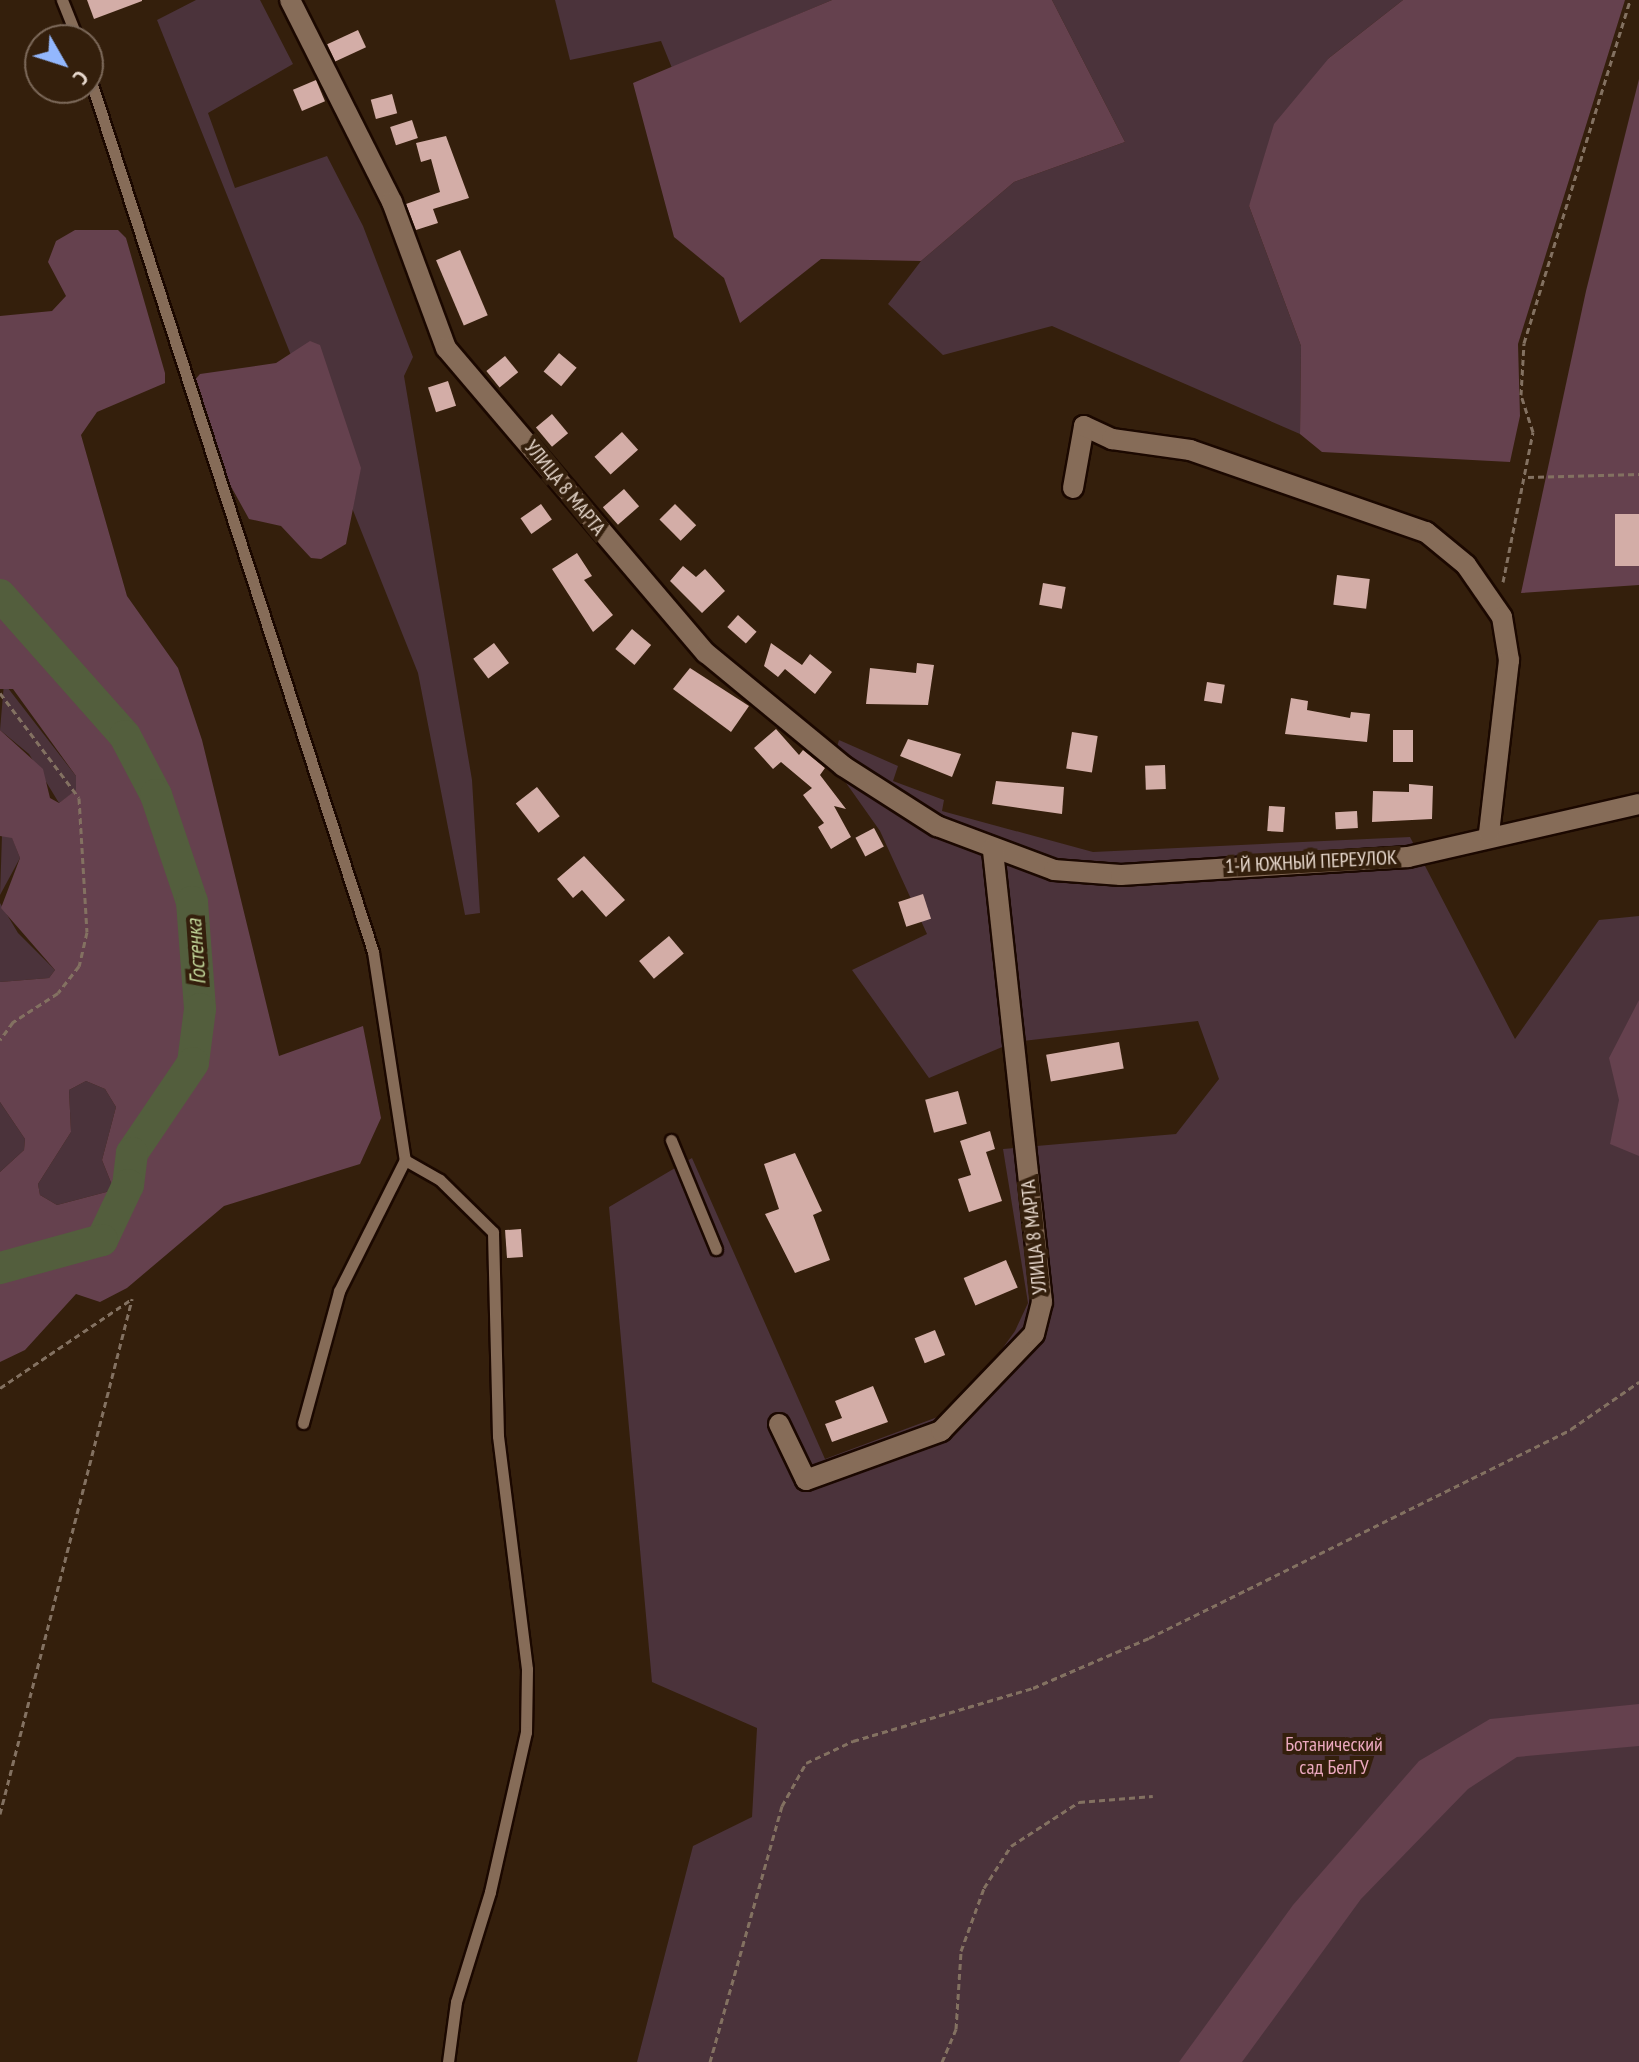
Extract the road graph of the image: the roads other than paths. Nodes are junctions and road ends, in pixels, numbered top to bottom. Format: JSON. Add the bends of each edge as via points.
{"nodes":[{"id":1,"x":62,"y":0,"type":"edge"},
{"id":2,"x":290,"y":0,"type":"edge"},
{"id":3,"x":72,"y":24,"type":"edge"},
{"id":4,"x":98,"y":104,"type":"edge"},
{"id":5,"x":1073,"y":488,"type":"dead end"},
{"id":6,"x":1639,"y":804,"type":"edge"},
{"id":7,"x":1489,"y":833,"type":"junction"},
{"id":8,"x":993,"y":849,"type":"junction"},
{"id":9,"x":1121,"y":875,"type":"joint"},
{"id":10,"x":671,"y":1140,"type":"dead end"},
{"id":11,"x":405,"y":1160,"type":"junction"},
{"id":12,"x":716,"y":1249,"type":"dead end"},
{"id":13,"x":303,"y":1423,"type":"dead end"},
{"id":14,"x":779,"y":1424,"type":"dead end"},
{"id":15,"x":448,"y":2062,"type":"edge"}],
"edges":[{"from":1,"to":3,"type":"lane"},
{"from":2,"to":8,"type":"street","name":"УЛИЦА 8 МАРТА","via":[[392,202],[446,348],[706,653],[843,766],[937,826]]},
{"from":4,"to":11,"type":"lane","via":[[373,952]]},
{"from":5,"to":7,"type":"street","via":[[1084,426],[1112,439],[1190,450],[1426,532],[1466,565],[1502,617],[1509,660]]},
{"from":6,"to":7,"type":"street","name":"1-Й ЮЖНЫЙ ПЕРЕУЛОК"},
{"from":7,"to":9,"type":"street","name":"1-Й ЮЖНЫЙ ПЕРЕУЛОК","via":[[1408,857]]},
{"from":8,"to":9,"type":"street","name":"УЛИЦА 8 МАРТА","via":[[1054,870]]},
{"from":8,"to":14,"type":"street","name":"УЛИЦА 8 МАРТА","via":[[1042,1302],[1034,1334],[941,1431],[806,1480]]},
{"from":10,"to":12,"type":"lane"},
{"from":11,"to":13,"type":"lane","via":[[339,1291]]},
{"from":11,"to":15,"type":"lane","via":[[440,1180],[493,1232],[498,1436],[527,1669],[519,1777],[456,2002]]}]}
